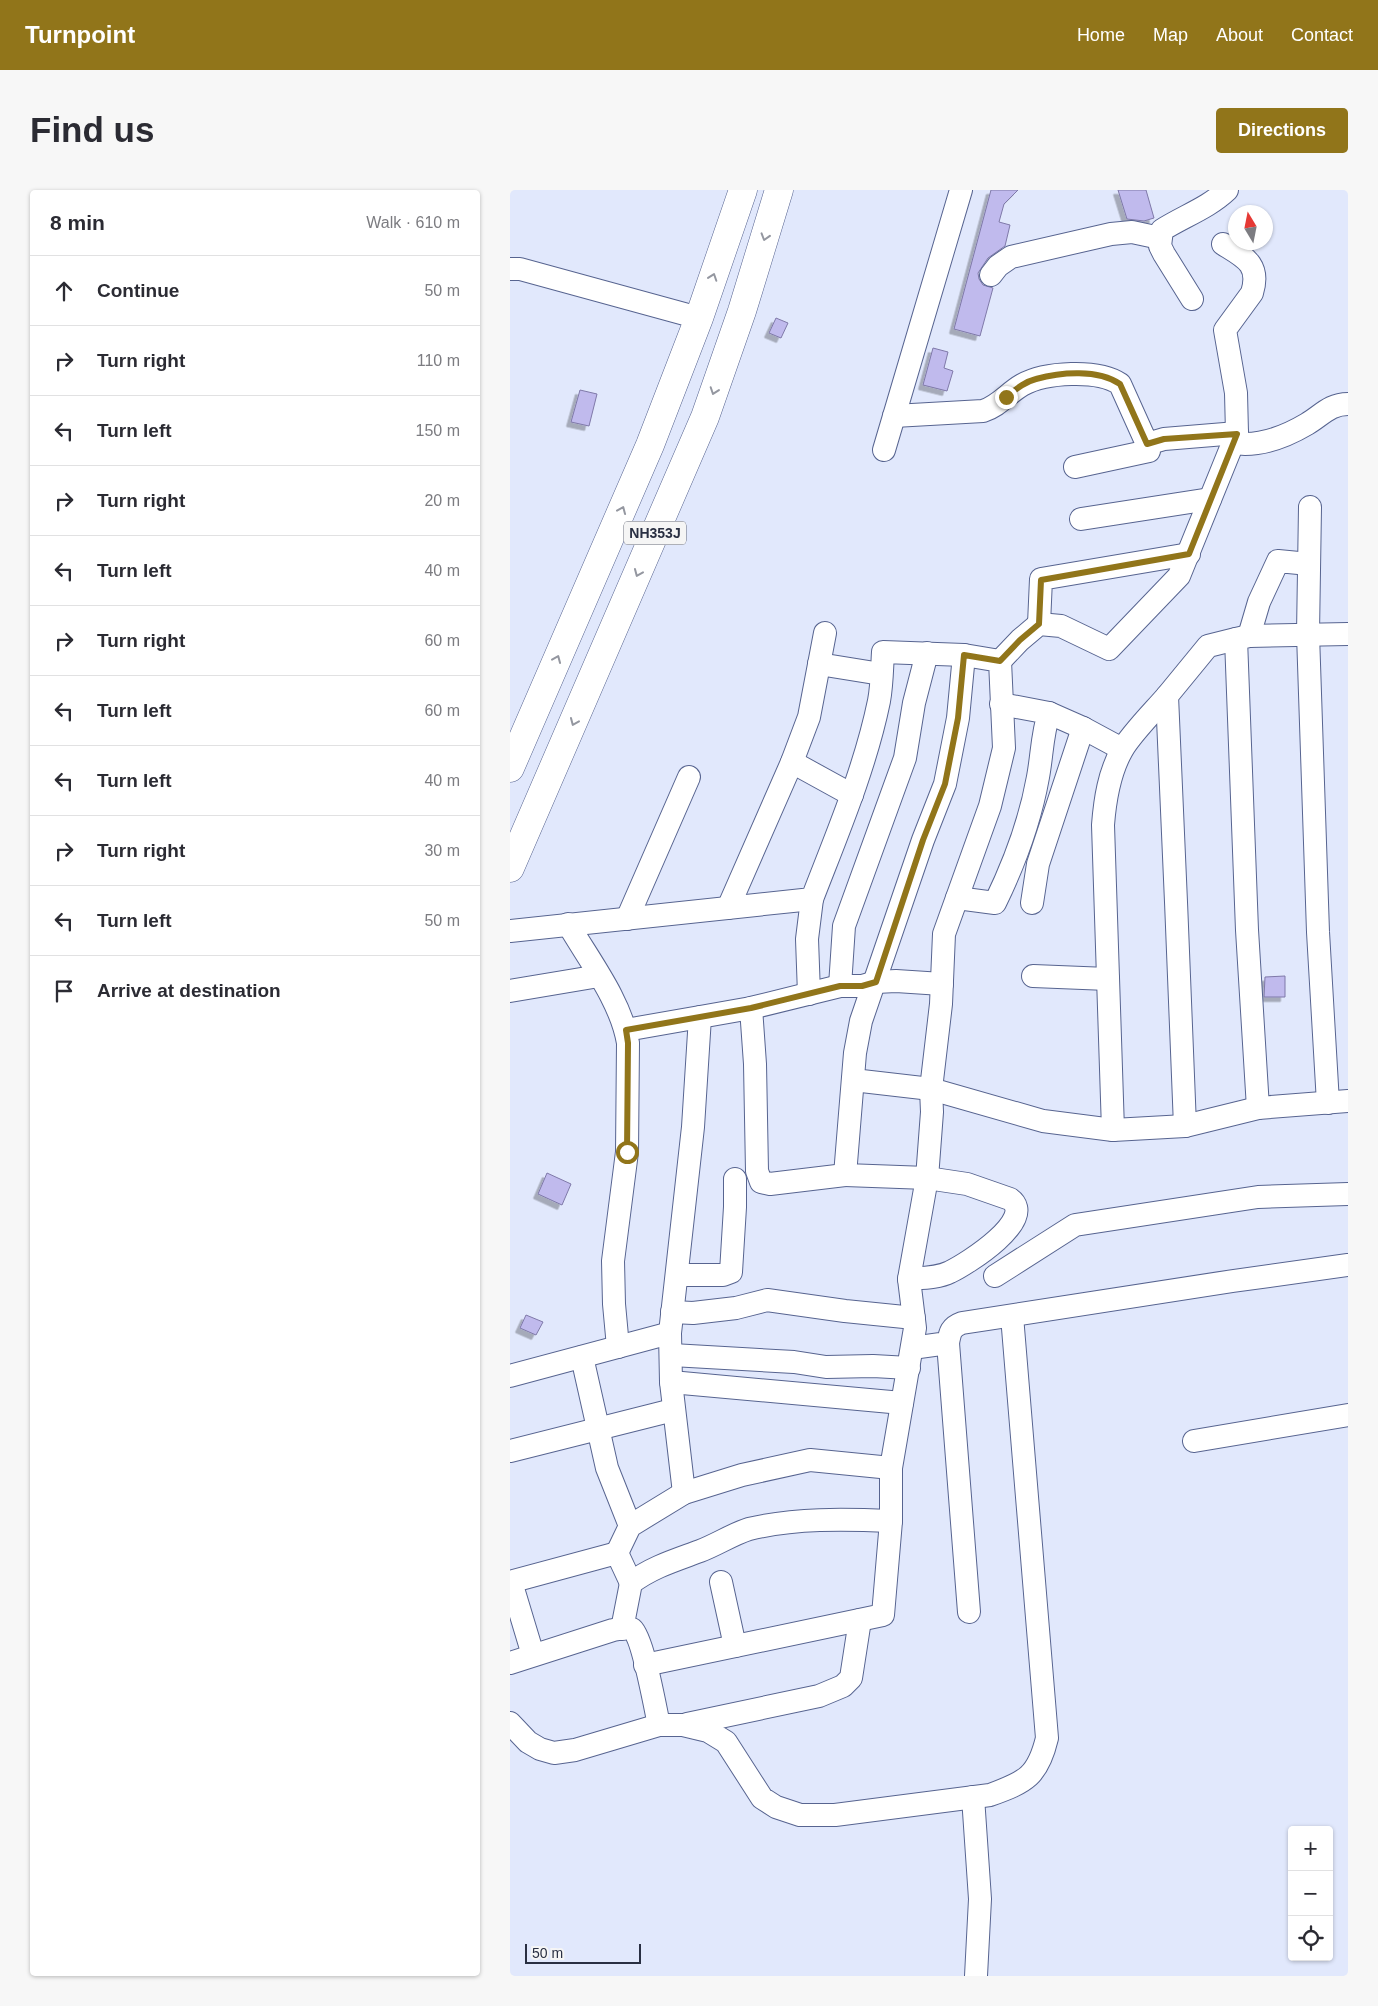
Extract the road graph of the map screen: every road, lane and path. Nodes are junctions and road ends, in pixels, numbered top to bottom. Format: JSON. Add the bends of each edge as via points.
{"nodes":[{"id":1,"x":743,"y":190,"type":"edge"},
{"id":2,"x":779,"y":190,"type":"edge"},
{"id":3,"x":962,"y":190,"type":"edge"},
{"id":4,"x":1227,"y":190,"type":"edge"},
{"id":5,"x":1160,"y":238,"type":"junction"},
{"id":6,"x":1223,"y":244,"type":"dead end"},
{"id":7,"x":510,"y":269,"type":"edge"},
{"id":8,"x":991,"y":275,"type":"dead end"},
{"id":9,"x":1192,"y":299,"type":"dead end"},
{"id":10,"x":699,"y":318,"type":"junction"},
{"id":11,"x":1348,"y":404,"type":"edge"},
{"id":12,"x":894,"y":416,"type":"junction"},
{"id":13,"x":1235,"y":438,"type":"junction"},
{"id":14,"x":1147,"y":444,"type":"junction"},
{"id":15,"x":884,"y":450,"type":"dead end"},
{"id":16,"x":1075,"y":467,"type":"dead end"},
{"id":17,"x":1210,"y":499,"type":"junction"},
{"id":18,"x":1310,"y":507,"type":"dead end"},
{"id":19,"x":1080,"y":519,"type":"dead end"},
{"id":20,"x":1189,"y":554,"type":"junction"},
{"id":21,"x":1309,"y":564,"type":"junction"},
{"id":22,"x":1039,"y":624,"type":"junction"},
{"id":23,"x":825,"y":633,"type":"dead end"},
{"id":24,"x":1308,"y":634,"type":"junction"},
{"id":25,"x":1348,"y":634,"type":"edge"},
{"id":26,"x":1243,"y":638,"type":"junction"},
{"id":27,"x":927,"y":653,"type":"junction"},
{"id":28,"x":964,"y":655,"type":"junction"},
{"id":29,"x":1000,"y":661,"type":"junction"},
{"id":30,"x":819,"y":664,"type":"junction"},
{"id":31,"x":881,"y":674,"type":"junction"},
{"id":32,"x":1166,"y":696,"type":"junction"},
{"id":33,"x":1001,"y":704,"type":"junction"},
{"id":34,"x":1049,"y":713,"type":"junction"},
{"id":35,"x":1083,"y":728,"type":"junction"},
{"id":36,"x":1122,"y":749,"type":"junction"},
{"id":37,"x":792,"y":762,"type":"junction"},
{"id":38,"x":510,"y":768,"type":"edge"},
{"id":39,"x":689,"y":777,"type":"dead end"},
{"id":40,"x":852,"y":795,"type":"junction"},
{"id":41,"x":510,"y":867,"type":"edge"},
{"id":42,"x":957,"y":898,"type":"junction"},
{"id":43,"x":812,"y":899,"type":"junction"},
{"id":44,"x":1032,"y":903,"type":"dead end"},
{"id":45,"x":728,"y":908,"type":"junction"},
{"id":46,"x":628,"y":919,"type":"junction"},
{"id":47,"x":568,"y":924,"type":"junction"},
{"id":48,"x":510,"y":931,"type":"edge"},
{"id":49,"x":599,"y":976,"type":"junction"},
{"id":50,"x":1033,"y":976,"type":"dead end"},
{"id":51,"x":1108,"y":979,"type":"junction"},
{"id":52,"x":876,"y":982,"type":"junction"},
{"id":53,"x":942,"y":984,"type":"junction"},
{"id":54,"x":840,"y":986,"type":"junction"},
{"id":55,"x":510,"y":991,"type":"edge"},
{"id":56,"x":809,"y":994,"type":"junction"},
{"id":57,"x":751,"y":1008,"type":"junction"},
{"id":58,"x":700,"y":1017,"type":"junction"},
{"id":59,"x":626,"y":1030,"type":"junction"},
{"id":60,"x":853,"y":1080,"type":"junction"},
{"id":61,"x":930,"y":1089,"type":"junction"},
{"id":62,"x":1338,"y":1102,"type":"edge"},
{"id":63,"x":1258,"y":1108,"type":"junction"},
{"id":64,"x":1185,"y":1126,"type":"junction"},
{"id":65,"x":1113,"y":1130,"type":"junction"},
{"id":66,"x":845,"y":1175,"type":"junction"},
{"id":67,"x":927,"y":1178,"type":"junction"},
{"id":68,"x":735,"y":1179,"type":"dead end"},
{"id":69,"x":1348,"y":1194,"type":"edge"},
{"id":70,"x":1348,"y":1266,"type":"edge"},
{"id":71,"x":678,"y":1274,"type":"junction"},
{"id":72,"x":995,"y":1276,"type":"dead end"},
{"id":73,"x":909,"y":1279,"type":"junction"},
{"id":74,"x":1012,"y":1316,"type":"junction"},
{"id":75,"x":914,"y":1318,"type":"junction"},
{"id":76,"x":671,"y":1333,"type":"junction"},
{"id":77,"x":948,"y":1343,"type":"junction"},
{"id":78,"x":618,"y":1347,"type":"junction"},
{"id":79,"x":582,"y":1357,"type":"junction"},
{"id":80,"x":910,"y":1358,"type":"junction"},
{"id":81,"x":510,"y":1376,"type":"edge"},
{"id":82,"x":671,"y":1382,"type":"junction"},
{"id":83,"x":902,"y":1403,"type":"junction"},
{"id":84,"x":674,"y":1410,"type":"junction"},
{"id":85,"x":1348,"y":1415,"type":"edge"},
{"id":86,"x":598,"y":1429,"type":"junction"},
{"id":87,"x":1194,"y":1441,"type":"dead end"},
{"id":88,"x":510,"y":1451,"type":"edge"},
{"id":89,"x":891,"y":1468,"type":"junction"},
{"id":90,"x":684,"y":1493,"type":"junction"},
{"id":91,"x":891,"y":1521,"type":"junction"},
{"id":92,"x":630,"y":1526,"type":"junction"},
{"id":93,"x":617,"y":1553,"type":"junction"},
{"id":94,"x":510,"y":1582,"type":"edge"},
{"id":95,"x":721,"y":1582,"type":"dead end"},
{"id":96,"x":631,"y":1583,"type":"junction"},
{"id":97,"x":969,"y":1612,"type":"dead end"},
{"id":98,"x":860,"y":1620,"type":"junction"},
{"id":99,"x":622,"y":1629,"type":"junction"},
{"id":100,"x":735,"y":1646,"type":"junction"},
{"id":101,"x":533,"y":1655,"type":"junction"},
{"id":102,"x":510,"y":1663,"type":"edge"},
{"id":103,"x":645,"y":1665,"type":"junction"},
{"id":104,"x":510,"y":1723,"type":"edge"},
{"id":105,"x":659,"y":1725,"type":"junction"},
{"id":106,"x":683,"y":1725,"type":"junction"},
{"id":107,"x":973,"y":1797,"type":"junction"},
{"id":108,"x":976,"y":1976,"type":"edge"}],
"edges":[{"from":10,"to":1,"type":"highway","number":"NH353J","one_way":true},
{"from":2,"to":41,"type":"highway","number":"NH353J","one_way":true,"via":[[705,417]]},
{"from":3,"to":12,"type":"street"},
{"from":4,"to":5,"type":"street","via":[[1203,209],[1162,230]]},
{"from":5,"to":8,"type":"street","via":[[1132,232],[1102,236],[1011,257]]},
{"from":5,"to":9,"type":"street","via":[[1164,254]]},
{"from":6,"to":13,"type":"street","via":[[1246,258],[1252,270],[1252,293],[1225,330],[1236,392]]},
{"from":7,"to":10,"type":"street","via":[[520,268]]},
{"from":38,"to":10,"type":"highway","number":"NH353J","one_way":true,"via":[[650,445]]},
{"from":11,"to":13,"type":"street","via":[[1334,405],[1297,430],[1259,443],[1246,445]]},
{"from":12,"to":14,"type":"street","via":[[983,411],[1035,379],[1092,374],[1112,378],[1120,384]]},
{"from":12,"to":15,"type":"street"},
{"from":13,"to":14,"type":"street","via":[[1164,439]]},
{"from":13,"to":17,"type":"street"},
{"from":14,"to":16,"type":"street","via":[[1149,451]]},
{"from":17,"to":19,"type":"street"},
{"from":17,"to":20,"type":"street"},
{"from":18,"to":21,"type":"street"},
{"from":20,"to":22,"type":"street","via":[[1041,580]]},
{"from":20,"to":22,"type":"street","via":[[1179,576],[1109,649],[1061,626]]},
{"from":21,"to":24,"type":"street"},
{"from":21,"to":26,"type":"street","via":[[1278,561]]},
{"from":22,"to":29,"type":"street"},
{"from":23,"to":30,"type":"street"},
{"from":24,"to":25,"type":"street"},
{"from":24,"to":26,"type":"street"},
{"from":24,"to":62,"type":"street","via":[[1318,932]]},
{"from":26,"to":32,"type":"street","via":[[1208,646]]},
{"from":26,"to":63,"type":"street","via":[[1248,930]]},
{"from":27,"to":28,"type":"street"},
{"from":27,"to":31,"type":"street","via":[[883,652]]},
{"from":27,"to":54,"type":"street","via":[[905,758],[844,926]]},
{"from":28,"to":29,"type":"street"},
{"from":28,"to":52,"type":"street","via":[[958,718],[945,784]]},
{"from":29,"to":33,"type":"street"},
{"from":30,"to":31,"type":"street"},
{"from":30,"to":37,"type":"street","via":[[809,717]]},
{"from":31,"to":40,"type":"street","via":[[879,700]]},
{"from":32,"to":36,"type":"street"},
{"from":32,"to":64,"type":"street"},
{"from":33,"to":34,"type":"street"},
{"from":33,"to":42,"type":"street","via":[[1004,748],[990,806]]},
{"from":34,"to":35,"type":"street"},
{"from":34,"to":42,"type":"street","via":[[1028,823],[1012,869],[995,903]]},
{"from":35,"to":36,"type":"street"},
{"from":35,"to":44,"type":"street","via":[[1038,864]]},
{"from":36,"to":51,"type":"street","via":[[1104,805]]},
{"from":37,"to":40,"type":"street"},
{"from":37,"to":45,"type":"street"},
{"from":39,"to":46,"type":"street"},
{"from":40,"to":43,"type":"street"},
{"from":42,"to":53,"type":"street","via":[[944,934]]},
{"from":43,"to":45,"type":"street"},
{"from":43,"to":56,"type":"street","via":[[807,939]]},
{"from":45,"to":46,"type":"street"},
{"from":46,"to":47,"type":"street"},
{"from":47,"to":48,"type":"street"},
{"from":47,"to":49,"type":"street"},
{"from":49,"to":55,"type":"street"},
{"from":49,"to":59,"type":"street"},
{"from":50,"to":51,"type":"street"},
{"from":51,"to":65,"type":"street"},
{"from":52,"to":53,"type":"street"},
{"from":52,"to":54,"type":"street"},
{"from":52,"to":60,"type":"street","via":[[861,1021]]},
{"from":53,"to":61,"type":"street"},
{"from":54,"to":56,"type":"street"},
{"from":56,"to":57,"type":"street"},
{"from":57,"to":58,"type":"street"},
{"from":57,"to":66,"type":"street","via":[[757,1171],[761,1182],[770,1184]]},
{"from":58,"to":59,"type":"street"},
{"from":58,"to":71,"type":"street"},
{"from":59,"to":78,"type":"street","via":[[627,1152],[613,1261]]},
{"from":60,"to":61,"type":"street"},
{"from":60,"to":66,"type":"street"},
{"from":61,"to":65,"type":"street","via":[[1043,1121]]},
{"from":61,"to":67,"type":"street","via":[[932,1112]]},
{"from":62,"to":63,"type":"street"},
{"from":63,"to":64,"type":"street"},
{"from":64,"to":65,"type":"street"},
{"from":66,"to":67,"type":"street"},
{"from":67,"to":73,"type":"street"},
{"from":67,"to":73,"type":"street","via":[[967,1184],[1001,1196],[1015,1203],[1018,1211],[1008,1229],[964,1265],[940,1276]]},
{"from":68,"to":71,"type":"street","via":[[731,1272],[723,1275]]},
{"from":69,"to":72,"type":"street","via":[[1258,1197],[1075,1225]]},
{"from":70,"to":74,"type":"street"},
{"from":71,"to":76,"type":"street"},
{"from":73,"to":75,"type":"street"},
{"from":74,"to":77,"type":"street","via":[[955,1325]]},
{"from":74,"to":107,"type":"street","via":[[1047,1738],[1033,1773],[1013,1786],[990,1795]]},
{"from":75,"to":76,"type":"street","via":[[767,1300],[736,1308],[693,1313]]},
{"from":75,"to":80,"type":"street"},
{"from":76,"to":78,"type":"street"},
{"from":76,"to":80,"type":"street","via":[[826,1367],[873,1366]]},
{"from":76,"to":82,"type":"street"},
{"from":77,"to":80,"type":"street"},
{"from":77,"to":97,"type":"street"},
{"from":78,"to":79,"type":"street"},
{"from":79,"to":81,"type":"street"},
{"from":79,"to":86,"type":"street"},
{"from":80,"to":83,"type":"street"},
{"from":82,"to":83,"type":"street"},
{"from":82,"to":84,"type":"street"},
{"from":83,"to":89,"type":"street"},
{"from":84,"to":86,"type":"street"},
{"from":84,"to":90,"type":"street"},
{"from":85,"to":87,"type":"street"},
{"from":86,"to":88,"type":"street"},
{"from":86,"to":92,"type":"street","via":[[607,1468]]},
{"from":89,"to":90,"type":"street","via":[[810,1460],[742,1475]]},
{"from":89,"to":91,"type":"street"},
{"from":90,"to":92,"type":"street"},
{"from":91,"to":96,"type":"street","via":[[812,1520],[748,1530],[655,1567]]},
{"from":91,"to":98,"type":"street","via":[[882,1615]]},
{"from":92,"to":93,"type":"street"},
{"from":93,"to":94,"type":"street"},
{"from":93,"to":96,"type":"street"},
{"from":94,"to":101,"type":"street"},
{"from":95,"to":100,"type":"street"},
{"from":96,"to":99,"type":"street"},
{"from":98,"to":100,"type":"street"},
{"from":98,"to":106,"type":"street","via":[[851,1678],[843,1686],[819,1696]]},
{"from":99,"to":101,"type":"street"},
{"from":99,"to":103,"type":"street","via":[[636,1632]]},
{"from":100,"to":103,"type":"street"},
{"from":101,"to":102,"type":"street"},
{"from":103,"to":105,"type":"street"},
{"from":104,"to":105,"type":"street","via":[[528,1742],[554,1753],[575,1750]]},
{"from":105,"to":106,"type":"street"},
{"from":106,"to":107,"type":"street","via":[[708,1731],[726,1742],[762,1798],[776,1808],[800,1814],[835,1815]]},
{"from":107,"to":108,"type":"street","via":[[980,1899]]}]}
